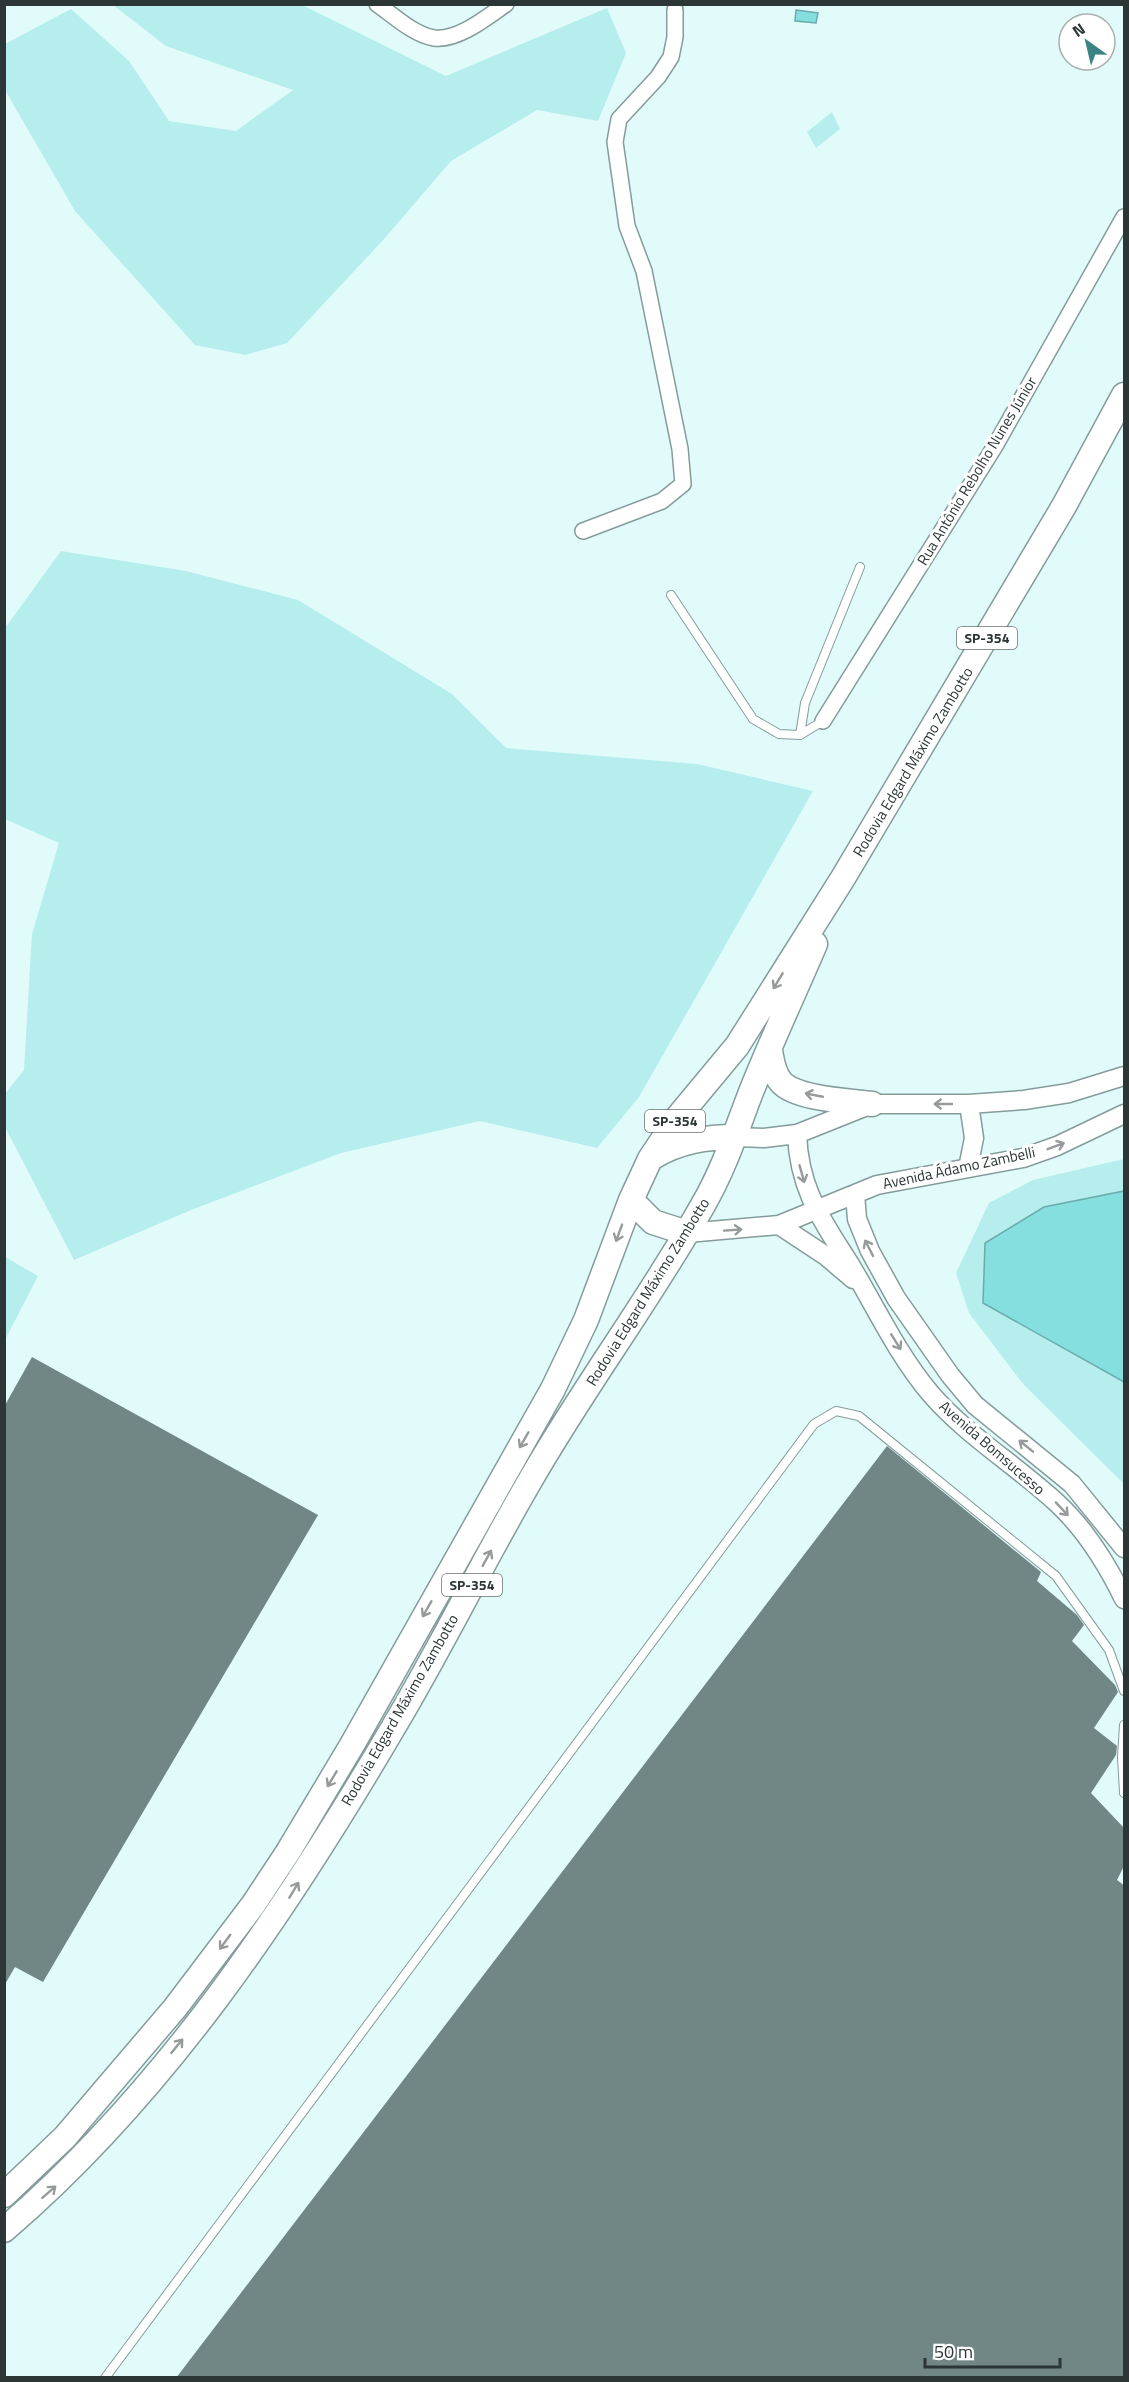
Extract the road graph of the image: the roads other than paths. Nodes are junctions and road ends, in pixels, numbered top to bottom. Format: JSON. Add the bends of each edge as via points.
{"nodes":[{"id":1,"x":376,"y":4,"type":"edge"},
{"id":2,"x":506,"y":4,"type":"edge"},
{"id":3,"x":674,"y":8,"type":"edge"},
{"id":4,"x":1125,"y":217,"type":"edge"},
{"id":5,"x":1125,"y":395,"type":"edge"},
{"id":6,"x":583,"y":531,"type":"dead end"},
{"id":7,"x":860,"y":567,"type":"dead end"},
{"id":8,"x":671,"y":595,"type":"dead end"},
{"id":9,"x":823,"y":722,"type":"joint"},
{"id":10,"x":800,"y":735,"type":"junction"},
{"id":11,"x":843,"y":878,"type":"junction"},
{"id":12,"x":770,"y":1051,"type":"junction"},
{"id":13,"x":1125,"y":1076,"type":"edge"},
{"id":14,"x":872,"y":1104,"type":"junction"},
{"id":15,"x":969,"y":1104,"type":"junction"},
{"id":16,"x":1125,"y":1114,"type":"edge"},
{"id":17,"x":796,"y":1134,"type":"junction"},
{"id":18,"x":736,"y":1137,"type":"junction"},
{"id":19,"x":650,"y":1159,"type":"junction"},
{"id":20,"x":968,"y":1168,"type":"junction"},
{"id":21,"x":855,"y":1194,"type":"junction"},
{"id":22,"x":631,"y":1200,"type":"junction"},
{"id":23,"x":816,"y":1212,"type":"junction"},
{"id":24,"x":779,"y":1225,"type":"junction"},
{"id":25,"x":687,"y":1233,"type":"junction"},
{"id":26,"x":866,"y":1291,"type":"junction"},
{"id":27,"x":1125,"y":1548,"type":"edge"},
{"id":28,"x":1125,"y":1599,"type":"edge"},
{"id":29,"x":1125,"y":1691,"type":"edge"},
{"id":30,"x":1125,"y":1725,"type":"edge"},
{"id":31,"x":1125,"y":1793,"type":"edge"},
{"id":32,"x":4,"y":2195,"type":"edge"},
{"id":33,"x":4,"y":2230,"type":"edge"},
{"id":34,"x":105,"y":2378,"type":"edge"}],
"edges":[{"from":1,"to":2,"type":"street","via":[[420,33],[435,38],[470,27]]},
{"from":3,"to":6,"type":"street","via":[[671,57],[619,119],[615,142],[627,226],[644,271],[680,449],[683,483],[662,501]]},
{"from":4,"to":9,"type":"street","name":"Rua Antônio Rebolho Nunes Júnior","via":[[995,446]]},
{"from":5,"to":11,"type":"main road","name":"Rodovia Edgard Máximo Zambotto","number":"SP-354","via":[[1058,516]]},
{"from":7,"to":10,"type":"lane","via":[[805,703]]},
{"from":8,"to":10,"type":"lane","via":[[753,719],[779,734]]},
{"from":9,"to":10,"type":"lane"},
{"from":11,"to":12,"type":"main road","name":"Rodovia Edgard Máximo Zambotto","number":"SP-354"},
{"from":11,"to":19,"type":"main road","name":"Rodovia Edgard Máximo Zambotto","number":"SP-354","one_way":true,"via":[[737,1046],[678,1117]]},
{"from":14,"to":12,"type":"main road","one_way":true,"via":[[789,1089],[775,1072]]},
{"from":12,"to":18,"type":"main road","name":"Rodovia Edgard Máximo Zambotto","number":"SP-354"},
{"from":13,"to":15,"type":"street","via":[[1069,1093]]},
{"from":15,"to":14,"type":"street","one_way":true},
{"from":14,"to":17,"type":"street"},
{"from":15,"to":20,"type":"street","via":[[974,1138]]},
{"from":20,"to":16,"type":"street","name":"Avenida Ádamo Zambelli","one_way":true,"via":[[1023,1158]]},
{"from":17,"to":18,"type":"street"},
{"from":17,"to":23,"type":"street","name":"Avenida Bomsucesso","one_way":true,"via":[[800,1172]]},
{"from":18,"to":19,"type":"main road","via":[[687,1142]]},
{"from":18,"to":25,"type":"main road","name":"Rodovia Edgard Máximo Zambotto","number":"SP-354"},
{"from":19,"to":22,"type":"main road","name":"Rodovia Edgard Máximo Zambotto","number":"SP-354"},
{"from":20,"to":21,"type":"street","name":"Avenida Ádamo Zambelli","via":[[906,1178]]},
{"from":21,"to":23,"type":"street","name":"Avenida Ádamo Zambelli"},
{"from":27,"to":21,"type":"street","name":"Avenida Bomsucesso","one_way":true,"via":[[1072,1484],[975,1405],[896,1298],[861,1233]]},
{"from":22,"to":25,"type":"main road","via":[[652,1222]]},
{"from":22,"to":32,"type":"main road","name":"Rodovia Edgard Máximo Zambotto","number":"SP-354","one_way":true,"via":[[586,1320],[553,1389],[288,1852],[175,2008],[65,2137]]},
{"from":23,"to":24,"type":"street","name":"Avenida Ádamo Zambelli"},
{"from":23,"to":26,"type":"street","name":"Avenida Bomsucesso"},
{"from":25,"to":24,"type":"street","name":"Avenida Ádamo Zambelli","one_way":true},
{"from":24,"to":26,"type":"street","via":[[826,1256]]},
{"from":33,"to":25,"type":"main road","name":"Rodovia Edgard Máximo Zambotto","number":"SP-354","one_way":true,"via":[[57,2185],[124,2113],[228,1983],[286,1902],[395,1725],[532,1477]]},
{"from":26,"to":28,"type":"street","name":"Avenida Bomsucesso","one_way":true,"via":[[930,1392],[1058,1504],[1106,1563]]},
{"from":29,"to":34,"type":"lane","via":[[1109,1650],[1056,1576],[859,1416],[836,1411],[814,1424]]},
{"from":30,"to":31,"type":"lane"}]}
